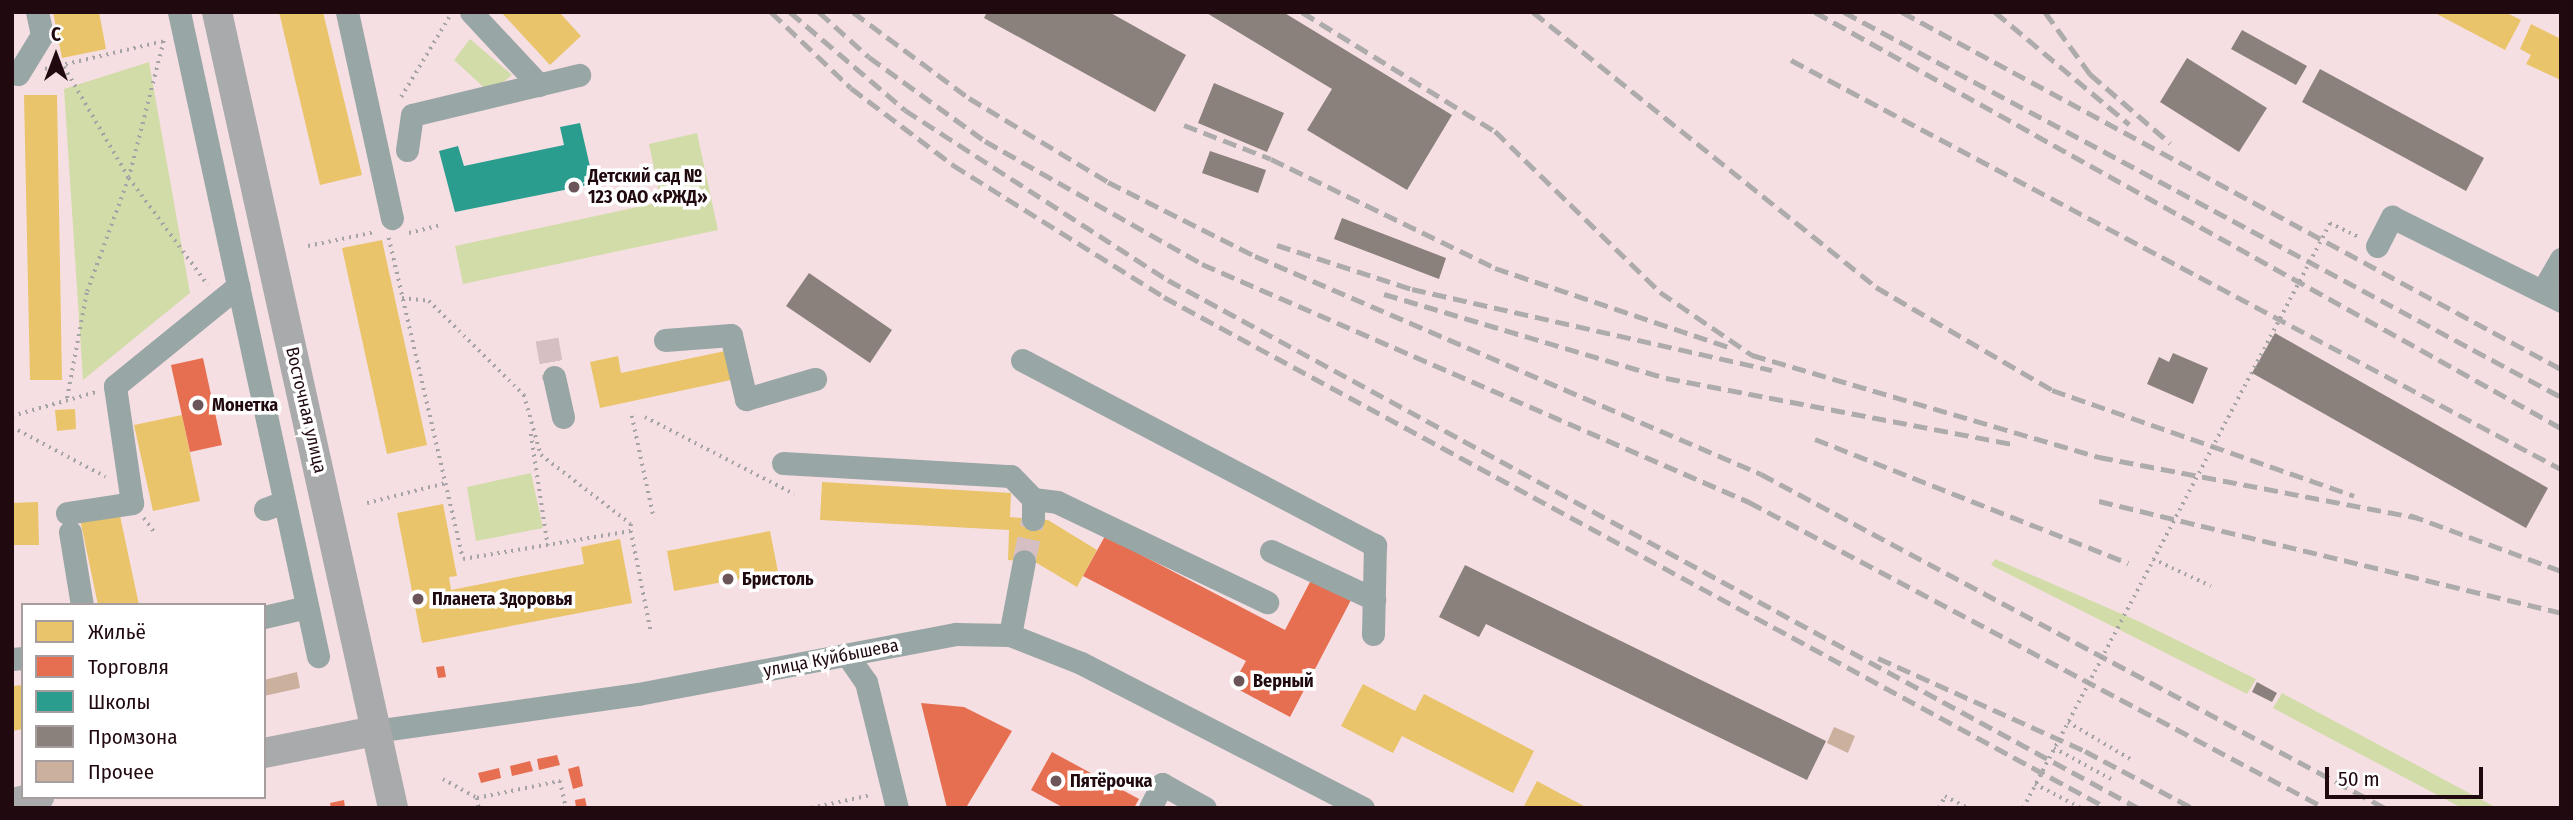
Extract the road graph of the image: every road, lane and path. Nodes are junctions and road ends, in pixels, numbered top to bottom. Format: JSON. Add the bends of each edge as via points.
{"nodes":[{"id":1,"x":37,"y":12,"type":"edge"},
{"id":2,"x":179,"y":12,"type":"edge"},
{"id":3,"x":217,"y":12,"type":"edge"},
{"id":4,"x":347,"y":12,"type":"edge"},
{"id":5,"x":460,"y":15,"type":"edge"},
{"id":6,"x":63,"y":66,"type":"junction"},
{"id":7,"x":579,"y":75,"type":"dead end"},
{"id":8,"x":14,"y":76,"type":"edge"},
{"id":9,"x":539,"y":85,"type":"junction"},
{"id":10,"x":395,"y":107,"type":"dead end"},
{"id":11,"x":378,"y":155,"type":"junction"},
{"id":12,"x":128,"y":178,"type":"junction"},
{"id":13,"x":438,"y":226,"type":"dead end"},
{"id":14,"x":394,"y":227,"type":"joint"},
{"id":15,"x":309,"y":246,"type":"dead end"},
{"id":16,"x":2377,"y":246,"type":"joint"},
{"id":17,"x":2561,"y":259,"type":"edge"},
{"id":18,"x":238,"y":286,"type":"junction"},
{"id":19,"x":2552,"y":296,"type":"edge"},
{"id":20,"x":402,"y":298,"type":"junction"},
{"id":21,"x":220,"y":300,"type":"junction"},
{"id":22,"x":665,"y":341,"type":"dead end"},
{"id":23,"x":1022,"y":360,"type":"dead end"},
{"id":24,"x":554,"y":377,"type":"tunnel mouth"},
{"id":25,"x":815,"y":379,"type":"dead end"},
{"id":26,"x":115,"y":386,"type":"junction"},
{"id":27,"x":67,"y":400,"type":"junction"},
{"id":28,"x":12,"y":416,"type":"edge"},
{"id":29,"x":632,"y":416,"type":"dead end"},
{"id":30,"x":563,"y":417,"type":"dead end"},
{"id":31,"x":645,"y":417,"type":"dead end"},
{"id":32,"x":12,"y":427,"type":"edge"},
{"id":33,"x":530,"y":427,"type":"junction"},
{"id":34,"x":783,"y":463,"type":"dead end"},
{"id":35,"x":446,"y":483,"type":"junction"},
{"id":36,"x":130,"y":490,"type":"junction"},
{"id":37,"x":794,"y":494,"type":"dead end"},
{"id":38,"x":367,"y":503,"type":"dead end"},
{"id":39,"x":654,"y":519,"type":"dead end"},
{"id":40,"x":631,"y":531,"type":"junction"},
{"id":41,"x":548,"y":546,"type":"junction"},
{"id":42,"x":1271,"y":551,"type":"dead end"},
{"id":43,"x":2153,"y":559,"type":"junction"},
{"id":44,"x":1024,"y":561,"type":"tunnel mouth"},
{"id":45,"x":2211,"y":586,"type":"dead end"},
{"id":46,"x":1374,"y":599,"type":"junction"},
{"id":47,"x":1267,"y":602,"type":"dead end"},
{"id":48,"x":82,"y":603,"type":"edge"},
{"id":49,"x":307,"y":607,"type":"junction"},
{"id":50,"x":266,"y":617,"type":"edge"},
{"id":51,"x":651,"y":632,"type":"dead end"},
{"id":52,"x":1373,"y":634,"type":"dead end"},
{"id":53,"x":1010,"y":635,"type":"junction"},
{"id":54,"x":847,"y":655,"type":"junction"},
{"id":55,"x":318,"y":656,"type":"dead end"},
{"id":56,"x":2068,"y":722,"type":"junction"},
{"id":57,"x":375,"y":731,"type":"junction"},
{"id":58,"x":2054,"y":748,"type":"junction"},
{"id":59,"x":266,"y":753,"type":"edge"},
{"id":60,"x":2132,"y":760,"type":"dead end"},
{"id":61,"x":443,"y":779,"type":"dead end"},
{"id":62,"x":2111,"y":779,"type":"dead end"},
{"id":63,"x":2035,"y":784,"type":"junction"},
{"id":64,"x":477,"y":798,"type":"junction"},
{"id":65,"x":1322,"y":798,"type":"edge"},
{"id":66,"x":30,"y":799,"type":"edge"},
{"id":67,"x":895,"y":799,"type":"edge"},
{"id":68,"x":12,"y":803,"type":"edge"},
{"id":69,"x":393,"y":807,"type":"edge"},
{"id":70,"x":480,"y":808,"type":"edge"},
{"id":71,"x":566,"y":808,"type":"edge"},
{"id":72,"x":811,"y":808,"type":"edge"},
{"id":73,"x":1150,"y":808,"type":"edge"},
{"id":74,"x":1205,"y":808,"type":"edge"},
{"id":75,"x":1363,"y":808,"type":"edge"},
{"id":76,"x":1939,"y":808,"type":"edge"},
{"id":77,"x":1968,"y":808,"type":"edge"},
{"id":78,"x":2023,"y":808,"type":"edge"},
{"id":79,"x":2081,"y":808,"type":"edge"}],
"edges":[{"from":1,"to":8,"type":"street","via":[[41,35]]},
{"from":2,"to":18,"type":"street"},
{"from":3,"to":57,"type":"main road","name":"Восточная улица"},
{"from":4,"to":11,"type":"street"},
{"from":5,"to":9,"type":"street"},
{"from":5,"to":10,"type":"path"},
{"from":6,"to":8,"type":"path"},
{"from":6,"to":12,"type":"path"},
{"from":6,"to":12,"type":"path","via":[[164,41]]},
{"from":7,"to":9,"type":"street"},
{"from":9,"to":11,"type":"street","via":[[412,114],[414,149]]},
{"from":11,"to":14,"type":"street"},
{"from":12,"to":21,"type":"path"},
{"from":12,"to":27,"type":"path","via":[[87,293]]},
{"from":13,"to":14,"type":"path"},
{"from":15,"to":20,"type":"path","via":[[387,229]]},
{"from":16,"to":19,"type":"street","via":[[2392,217]]},
{"from":16,"to":43,"type":"path","bridge":true,"via":[[2330,223]]},
{"from":17,"to":19,"type":"street"},
{"from":18,"to":21,"type":"street"},
{"from":18,"to":49,"type":"street","via":[[275,506]]},
{"from":20,"to":33,"type":"path","via":[[429,300],[524,395]]},
{"from":20,"to":35,"type":"path"},
{"from":21,"to":26,"type":"street"},
{"from":22,"to":25,"type":"street","via":[[732,335],[746,399]]},
{"from":23,"to":46,"type":"street","via":[[1375,545]]},
{"from":24,"to":30,"type":"street"},
{"from":26,"to":27,"type":"path"},
{"from":26,"to":36,"type":"street"},
{"from":27,"to":28,"type":"path"},
{"from":29,"to":39,"type":"path"},
{"from":31,"to":37,"type":"path"},
{"from":32,"to":36,"type":"path"},
{"from":33,"to":40,"type":"path","via":[[541,455],[631,524]]},
{"from":33,"to":41,"type":"path"},
{"from":34,"to":47,"type":"street","via":[[1012,476],[1033,509],[1057,502]]},
{"from":35,"to":38,"type":"path"},
{"from":35,"to":41,"type":"path","via":[[463,559]]},
{"from":36,"to":48,"type":"street","via":[[132,503],[69,522]]},
{"from":40,"to":41,"type":"path"},
{"from":40,"to":51,"type":"path"},
{"from":42,"to":46,"type":"street"},
{"from":43,"to":45,"type":"path"},
{"from":43,"to":56,"type":"path","bridge":true},
{"from":44,"to":53,"type":"street"},
{"from":46,"to":52,"type":"street"},
{"from":49,"to":50,"type":"street"},
{"from":49,"to":55,"type":"street"},
{"from":53,"to":54,"type":"street","name":"улица Куйбышева","via":[[956,634]]},
{"from":53,"to":65,"type":"street","name":"улица Куйбышева","via":[[1072,659]]},
{"from":54,"to":57,"type":"street","name":"улица Куйбышева","via":[[638,694]]},
{"from":54,"to":67,"type":"street","via":[[866,682]]},
{"from":56,"to":58,"type":"path","bridge":true},
{"from":56,"to":60,"type":"path"},
{"from":57,"to":59,"type":"main road","name":"улица Куйбышева"},
{"from":57,"to":69,"type":"main road","name":"Восточная улица"},
{"from":58,"to":62,"type":"path"},
{"from":58,"to":63,"type":"path","bridge":true},
{"from":61,"to":64,"type":"path"},
{"from":63,"to":78,"type":"path","bridge":true},
{"from":63,"to":79,"type":"path"},
{"from":64,"to":70,"type":"path"},
{"from":64,"to":71,"type":"path","via":[[560,781]]},
{"from":65,"to":75,"type":"street","name":"улица Куйбышева"},
{"from":66,"to":68,"type":"main road"},
{"from":67,"to":72,"type":"path"},
{"from":73,"to":74,"type":"street","via":[[1162,784]]},
{"from":76,"to":77,"type":"path","via":[[1945,796]]}]}
